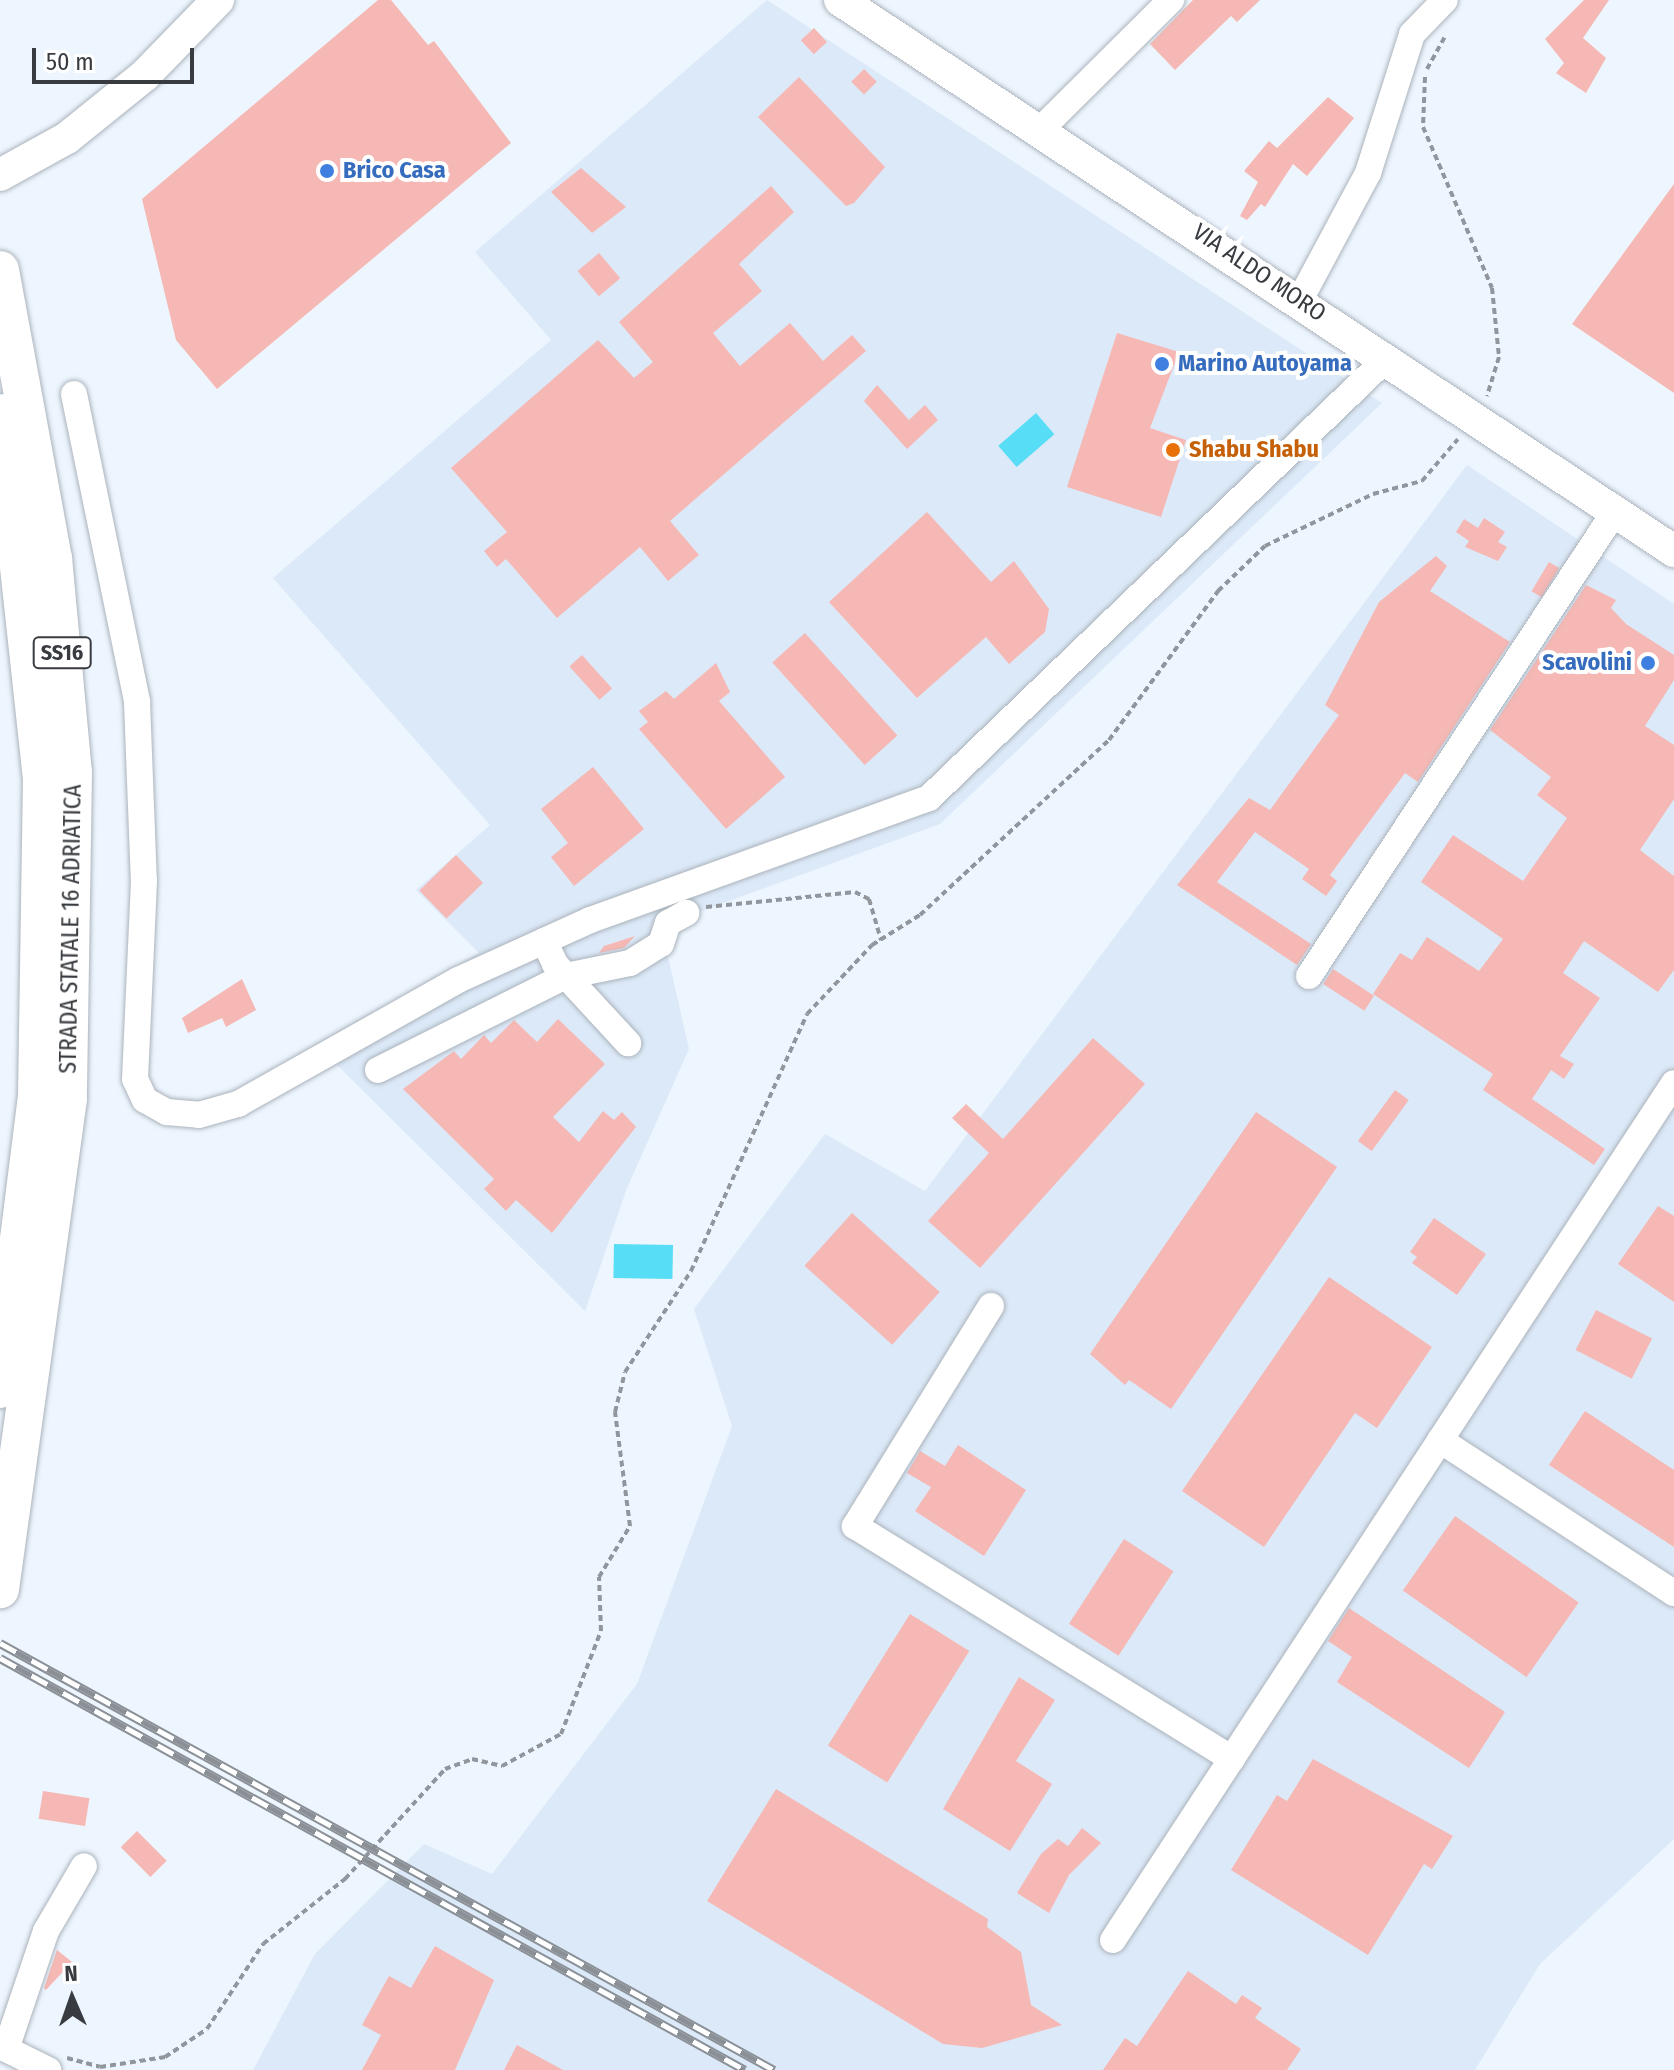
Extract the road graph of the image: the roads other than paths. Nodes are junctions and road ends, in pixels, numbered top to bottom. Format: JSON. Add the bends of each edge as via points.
{"nodes":[{"id":1,"x":218,"y":0,"type":"edge"},
{"id":2,"x":840,"y":0,"type":"edge"},
{"id":3,"x":1171,"y":0,"type":"edge"},
{"id":4,"x":1448,"y":12,"type":"edge"},
{"id":5,"x":1040,"y":130,"type":"junction"},
{"id":6,"x":0,"y":175,"type":"edge"},
{"id":7,"x":0,"y":270,"type":"edge"},
{"id":8,"x":1301,"y":298,"type":"junction"},
{"id":9,"x":1383,"y":362,"type":"junction"},
{"id":10,"x":74,"y":394,"type":"dead end"},
{"id":11,"x":0,"y":402,"type":"edge"},
{"id":12,"x":1614,"y":513,"type":"junction"},
{"id":13,"x":1674,"y":551,"type":"edge"},
{"id":14,"x":686,"y":913,"type":"road end"},
{"id":15,"x":544,"y":941,"type":"junction"},
{"id":16,"x":566,"y":976,"type":"junction"},
{"id":17,"x":1309,"y":976,"type":"dead end"},
{"id":18,"x":55,"y":1042,"type":"junction"},
{"id":19,"x":628,"y":1043,"type":"dead end"},
{"id":20,"x":378,"y":1070,"type":"dead end"},
{"id":21,"x":1674,"y":1083,"type":"edge"},
{"id":22,"x":36,"y":1221,"type":"junction"},
{"id":23,"x":991,"y":1306,"type":"dead end"},
{"id":24,"x":0,"y":1389,"type":"edge"},
{"id":25,"x":1440,"y":1440,"type":"junction"},
{"id":26,"x":0,"y":1589,"type":"edge"},
{"id":27,"x":1674,"y":1593,"type":"edge"},
{"id":28,"x":1232,"y":1759,"type":"junction"},
{"id":29,"x":84,"y":1866,"type":"dead end"},
{"id":30,"x":1113,"y":1940,"type":"dead end"},
{"id":31,"x":3,"y":2047,"type":"edge"},
{"id":32,"x":40,"y":2066,"type":"edge"}],
"edges":[{"from":1,"to":6,"type":"main road","via":[[145,75],[67,138]]},
{"from":2,"to":5,"type":"main road","name":"VIA ALDO MORO"},
{"from":3,"to":5,"type":"street"},
{"from":4,"to":8,"type":"street","via":[[1412,34],[1368,173]]},
{"from":5,"to":8,"type":"main road","name":"VIA ALDO MORO"},
{"from":7,"to":18,"type":"highway","name":"STRADA STATALE 16 ADRIATICA","number":"SS16","via":[[53,558],[73,772]]},
{"from":8,"to":9,"type":"main road","name":"VIA ALDO MORO"},
{"from":9,"to":12,"type":"main road","name":"VIA ALDO MORO"},
{"from":9,"to":15,"type":"street","via":[[929,798]]},
{"from":10,"to":15,"type":"street","via":[[137,702],[144,881],[135,1079],[145,1100],[167,1112],[199,1115],[238,1104],[458,980]]},
{"from":11,"to":18,"type":"highway","name":"STRADA STATALE 16 ADRIATICA","number":"SS16","via":[[42,779]]},
{"from":12,"to":13,"type":"main road","name":"VIA ALDO MORO"},
{"from":12,"to":17,"type":"street"},
{"from":14,"to":16,"type":"street","via":[[668,923],[661,944],[630,963]]},
{"from":15,"to":16,"type":"street"},
{"from":16,"to":19,"type":"street"},
{"from":16,"to":20,"type":"street"},
{"from":18,"to":22,"type":"highway","name":"STRADA STATALE 16 ADRIATICA","number":"SS16"},
{"from":21,"to":25,"type":"street"},
{"from":22,"to":24,"type":"highway","name":"STRADA STATALE 16 ADRIATICA","number":"SS16"},
{"from":22,"to":26,"type":"highway","name":"STRADA STATALE 16 ADRIATICA","number":"SS16"},
{"from":23,"to":28,"type":"street","via":[[855,1526]]},
{"from":25,"to":27,"type":"street"},
{"from":25,"to":28,"type":"street"},
{"from":28,"to":30,"type":"street"},
{"from":29,"to":31,"type":"street","via":[[46,1931]]},
{"from":31,"to":32,"type":"street"}]}
